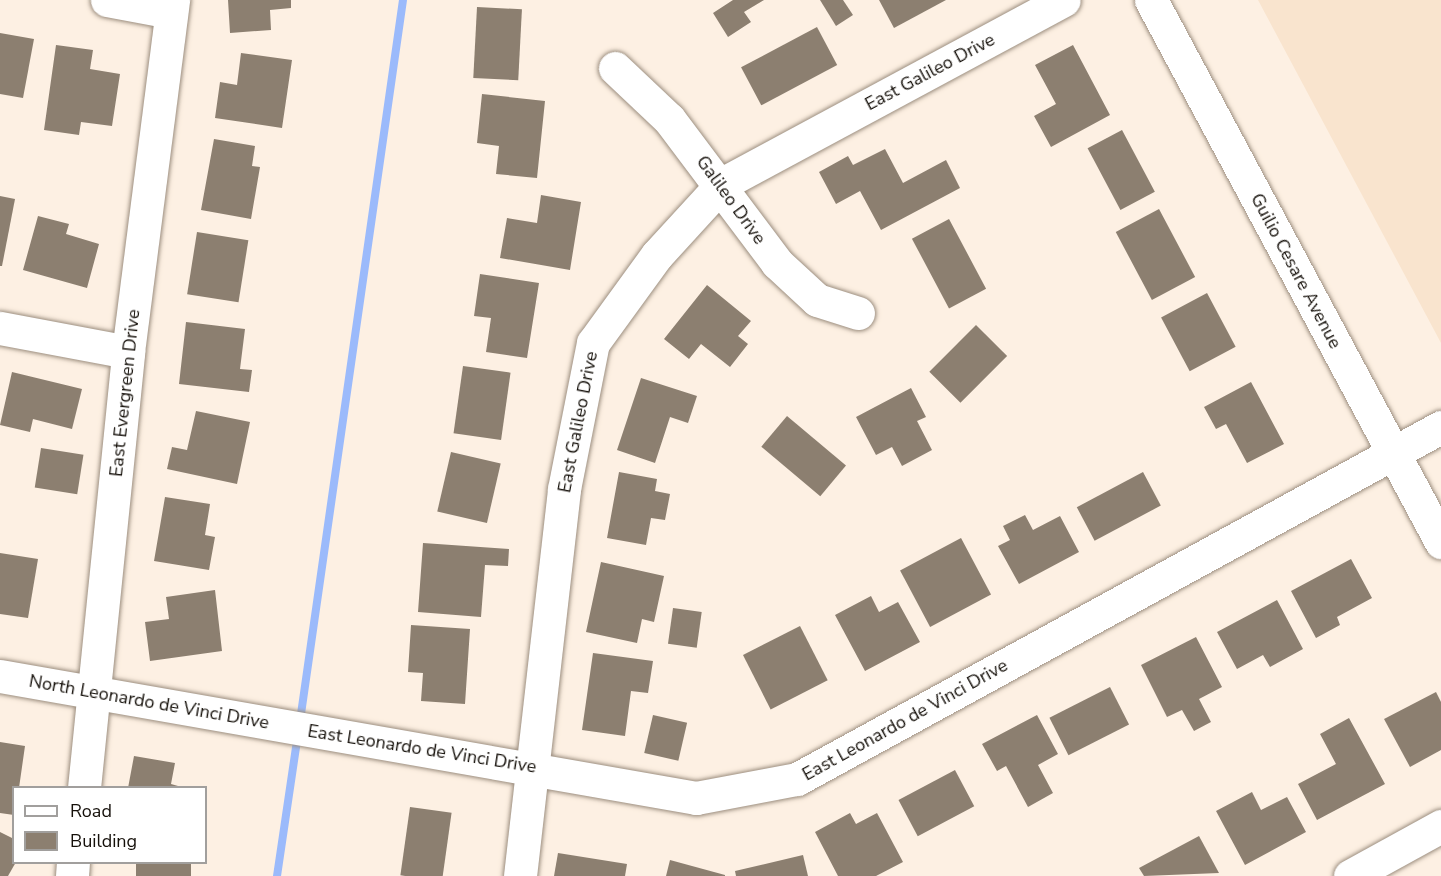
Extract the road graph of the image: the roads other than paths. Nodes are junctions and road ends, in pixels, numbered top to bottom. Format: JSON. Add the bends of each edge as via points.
{"nodes":[{"id":1,"x":107,"y":0,"type":"edge"},
{"id":2,"x":1064,"y":0,"type":"edge"},
{"id":3,"x":1152,"y":0,"type":"edge"},
{"id":4,"x":172,"y":6,"type":"edge"},
{"id":5,"x":615,"y":68,"type":"dead end"},
{"id":6,"x":722,"y":184,"type":"junction"},
{"id":7,"x":858,"y":313,"type":"dead end"},
{"id":8,"x":0,"y":328,"type":"edge"},
{"id":9,"x":128,"y":352,"type":"junction"},
{"id":10,"x":1441,"y":427,"type":"edge"},
{"id":11,"x":1393,"y":453,"type":"junction"},
{"id":12,"x":1441,"y":542,"type":"edge"},
{"id":13,"x":0,"y":676,"type":"edge"},
{"id":14,"x":96,"y":694,"type":"junction"},
{"id":15,"x":299,"y":728,"type":"joint"},
{"id":16,"x":532,"y":766,"type":"junction"},
{"id":17,"x":84,"y":786,"type":"edge"},
{"id":18,"x":1441,"y":826,"type":"edge"},
{"id":19,"x":520,"y":876,"type":"edge"},
{"id":20,"x":1350,"y":876,"type":"edge"}],
"edges":[{"from":1,"to":4,"type":"street"},
{"from":2,"to":6,"type":"street","name":"East Galileo Drive"},
{"from":3,"to":11,"type":"street","name":"Guilio Cesare Avenue"},
{"from":4,"to":9,"type":"street","name":"East Evergreen Drive"},
{"from":5,"to":6,"type":"street","name":"Galileo Drive","via":[[669,119]]},
{"from":6,"to":7,"type":"street","name":"Galileo Drive","via":[[793,278],[817,300]]},
{"from":6,"to":16,"type":"street","name":"East Galileo Drive","via":[[657,255],[593,344],[564,489]]},
{"from":8,"to":9,"type":"street"},
{"from":9,"to":14,"type":"street","name":"East Evergreen Drive"},
{"from":10,"to":11,"type":"street","name":"East Leonardo de Vinci Drive"},
{"from":11,"to":12,"type":"street","name":"Guilio Cesare Avenue"},
{"from":11,"to":16,"type":"street","name":"East Leonardo de Vinci Drive","via":[[797,779],[696,798]]},
{"from":13,"to":14,"type":"street","name":"North Leonardo de Vinci Drive"},
{"from":14,"to":15,"type":"street","name":"North Leonardo de Vinci Drive"},
{"from":14,"to":17,"type":"street","name":"East Evergreen Drive"},
{"from":15,"to":16,"type":"street","name":"East Leonardo de Vinci Drive"},
{"from":16,"to":19,"type":"street","name":"East Galileo Drive"},
{"from":18,"to":20,"type":"street"}]}
